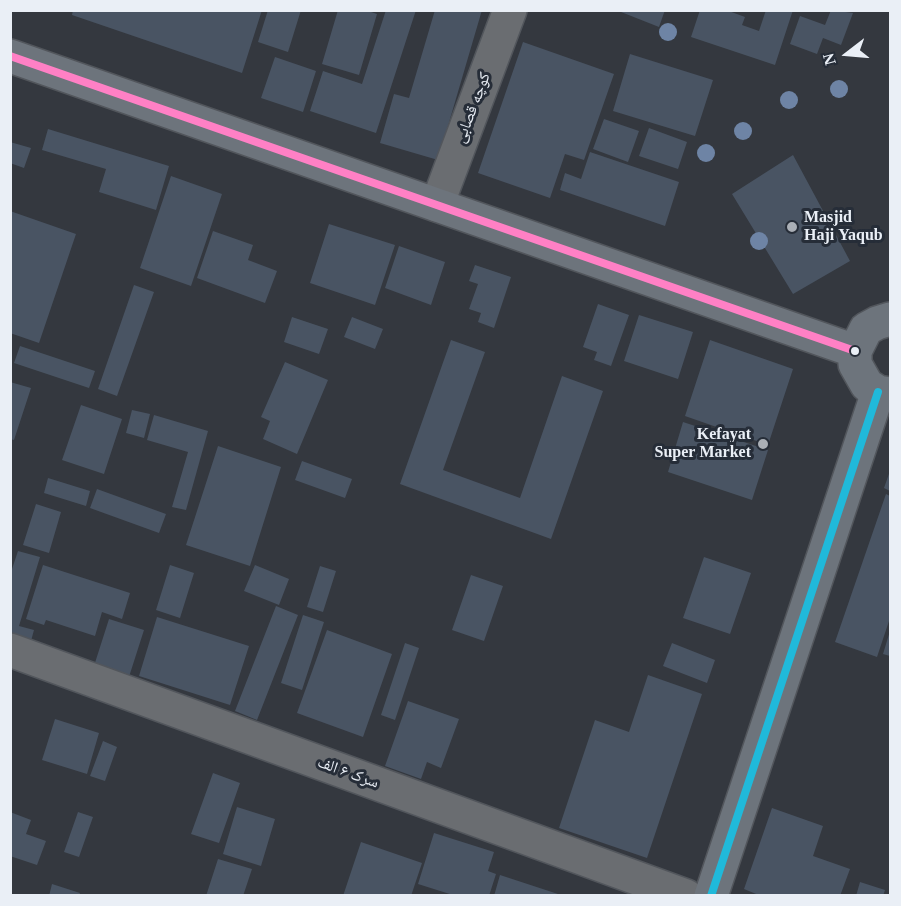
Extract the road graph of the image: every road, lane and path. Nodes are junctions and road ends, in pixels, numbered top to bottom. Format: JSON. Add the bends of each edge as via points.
{"nodes":[{"id":1,"x":510,"y":10,"type":"edge"},
{"id":2,"x":13,"y":63,"type":"edge"},
{"id":3,"x":437,"y":205,"type":"junction"},
{"id":4,"x":890,"y":318,"type":"edge"},
{"id":5,"x":855,"y":351,"type":"junction"},
{"id":6,"x":884,"y":393,"type":"edge"},
{"id":7,"x":10,"y":650,"type":"edge"},
{"id":8,"x":686,"y":896,"type":"edge"},
{"id":9,"x":711,"y":896,"type":"edge"}],
"edges":[{"from":1,"to":3,"type":"street","name":"کوچه قصابی"},
{"from":2,"to":3,"type":"main road"},
{"from":3,"to":5,"type":"main road"},
{"from":4,"to":5,"type":"main road","via":[[866,329]]},
{"from":5,"to":6,"type":"main road","via":[[860,375]]},
{"from":6,"to":9,"type":"main road"},
{"from":7,"to":8,"type":"street","name":"سرک ۶ الف"}]}
